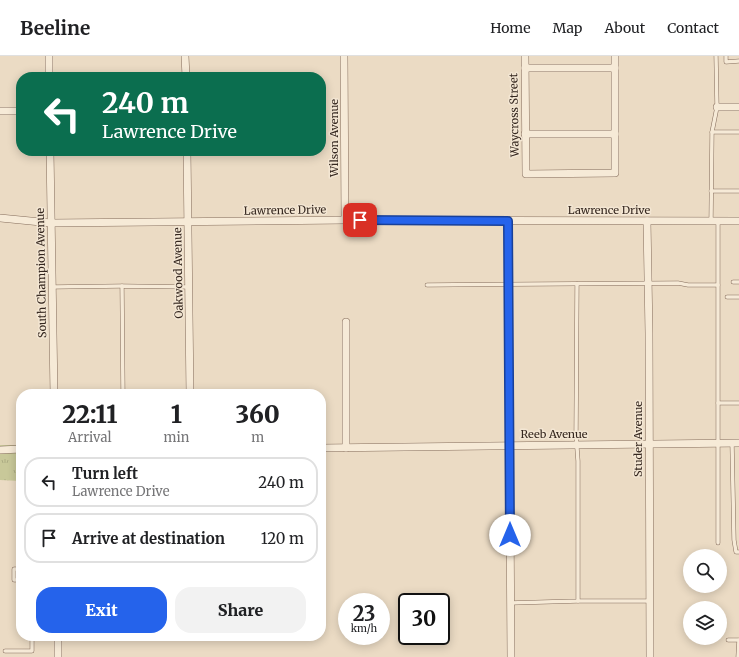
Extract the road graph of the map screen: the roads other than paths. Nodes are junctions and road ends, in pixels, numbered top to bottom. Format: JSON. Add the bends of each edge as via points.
{"nodes":[{"id":1,"x":49,"y":56,"type":"edge"},
{"id":2,"x":186,"y":56,"type":"edge"},
{"id":3,"x":344,"y":56,"type":"edge"},
{"id":4,"x":525,"y":56,"type":"edge"},
{"id":5,"x":615,"y":56,"type":"edge"},
{"id":6,"x":716,"y":56,"type":"edge"},
{"id":7,"x":726,"y":56,"type":"edge"},
{"id":8,"x":717,"y":61,"type":"junction"},
{"id":9,"x":739,"y":61,"type":"edge"},
{"id":10,"x":726,"y":62,"type":"junction"},
{"id":11,"x":525,"y":68,"type":"junction"},
{"id":12,"x":615,"y":68,"type":"junction"},
{"id":13,"x":49,"y":72,"type":"edge"},
{"id":14,"x":186,"y":72,"type":"edge"},
{"id":15,"x":717,"y":107,"type":"junction"},
{"id":16,"x":739,"y":107,"type":"edge"},
{"id":17,"x":0,"y":111,"type":"edge"},
{"id":18,"x":16,"y":111,"type":"edge"},
{"id":19,"x":712,"y":132,"type":"junction"},
{"id":20,"x":739,"y":132,"type":"edge"},
{"id":21,"x":525,"y":134,"type":"junction"},
{"id":22,"x":615,"y":134,"type":"junction"},
{"id":23,"x":50,"y":156,"type":"edge"},
{"id":24,"x":187,"y":156,"type":"edge"},
{"id":25,"x":711,"y":191,"type":"junction"},
{"id":26,"x":739,"y":191,"type":"edge"},
{"id":27,"x":0,"y":218,"type":"edge"},
{"id":28,"x":345,"y":220,"type":"junction"},
{"id":29,"x":508,"y":221,"type":"junction"},
{"id":30,"x":647,"y":221,"type":"junction"},
{"id":31,"x":714,"y":221,"type":"junction"},
{"id":32,"x":739,"y":221,"type":"edge"},
{"id":33,"x":188,"y":222,"type":"junction"},
{"id":34,"x":51,"y":223,"type":"junction"},
{"id":35,"x":733,"y":282,"type":"dead end"},
{"id":36,"x":739,"y":282,"type":"edge"},
{"id":37,"x":577,"y":284,"type":"junction"},
{"id":38,"x":648,"y":284,"type":"junction"},
{"id":39,"x":427,"y":285,"type":"dead end"},
{"id":40,"x":508,"y":285,"type":"junction"},
{"id":41,"x":718,"y":285,"type":"junction"},
{"id":42,"x":122,"y":286,"type":"junction"},
{"id":43,"x":52,"y":287,"type":"junction"},
{"id":44,"x":189,"y":287,"type":"junction"},
{"id":45,"x":739,"y":296,"type":"edge"},
{"id":46,"x":727,"y":297,"type":"dead end"},
{"id":47,"x":346,"y":322,"type":"dead end"},
{"id":48,"x":54,"y":389,"type":"edge"},
{"id":49,"x":123,"y":389,"type":"edge"},
{"id":50,"x":190,"y":389,"type":"edge"},
{"id":51,"x":718,"y":403,"type":"junction"},
{"id":52,"x":739,"y":403,"type":"edge"},
{"id":53,"x":735,"y":443,"type":"edge"},
{"id":54,"x":718,"y":444,"type":"junction"},
{"id":55,"x":577,"y":445,"type":"junction"},
{"id":56,"x":649,"y":445,"type":"junction"},
{"id":57,"x":510,"y":446,"type":"junction"},
{"id":58,"x":326,"y":448,"type":"edge"},
{"id":59,"x":346,"y":448,"type":"junction"},
{"id":60,"x":16,"y":449,"type":"edge"},
{"id":61,"x":0,"y":450,"type":"edge"},
{"id":62,"x":733,"y":501,"type":"junction"},
{"id":63,"x":739,"y":501,"type":"edge"},
{"id":64,"x":718,"y":543,"type":"dead end"},
{"id":65,"x":739,"y":552,"type":"edge"},
{"id":66,"x":16,"y":569,"type":"edge"},
{"id":67,"x":16,"y":580,"type":"edge"},
{"id":68,"x":650,"y":601,"type":"junction"},
{"id":69,"x":578,"y":602,"type":"junction"},
{"id":70,"x":510,"y":603,"type":"junction"},
{"id":71,"x":728,"y":640,"type":"dead end"},
{"id":72,"x":739,"y":640,"type":"edge"},
{"id":73,"x":32,"y":641,"type":"edge"},
{"id":74,"x":58,"y":641,"type":"edge"},
{"id":75,"x":5,"y":651,"type":"dead end"},
{"id":76,"x":58,"y":657,"type":"edge"},
{"id":77,"x":511,"y":657,"type":"edge"},
{"id":78,"x":650,"y":657,"type":"edge"},
{"id":79,"x":738,"y":657,"type":"edge"}],
"edges":[{"from":1,"to":13,"type":"street"},
{"from":2,"to":14,"type":"street"},
{"from":3,"to":28,"type":"street","name":"Wilson Avenue"},
{"from":4,"to":11,"type":"street","name":"Waycross Street"},
{"from":5,"to":12,"type":"street"},
{"from":6,"to":8,"type":"lane"},
{"from":7,"to":10,"type":"lane"},
{"from":8,"to":10,"type":"lane"},
{"from":8,"to":15,"type":"lane"},
{"from":9,"to":10,"type":"lane"},
{"from":11,"to":12,"type":"street"},
{"from":11,"to":21,"type":"street","name":"Waycross Street"},
{"from":12,"to":22,"type":"street"},
{"from":15,"to":16,"type":"street"},
{"from":15,"to":19,"type":"lane"},
{"from":17,"to":18,"type":"street"},
{"from":19,"to":20,"type":"lane"},
{"from":19,"to":25,"type":"lane"},
{"from":21,"to":22,"type":"street"},
{"from":21,"to":22,"type":"street","name":"Waycross Street","via":[[526,174],[615,173]]},
{"from":23,"to":34,"type":"street","name":"South Champion Avenue"},
{"from":24,"to":33,"type":"street","name":"Oakwood Avenue"},
{"from":25,"to":26,"type":"lane"},
{"from":25,"to":31,"type":"lane"},
{"from":27,"to":34,"type":"street","name":"Lawrence Drive"},
{"from":28,"to":29,"type":"street","name":"Lawrence Drive"},
{"from":28,"to":33,"type":"street","name":"Lawrence Drive"},
{"from":29,"to":30,"type":"street","name":"Lawrence Drive"},
{"from":29,"to":40,"type":"street"},
{"from":30,"to":31,"type":"street","name":"Lawrence Drive"},
{"from":30,"to":38,"type":"street","name":"Studer Avenue"},
{"from":31,"to":32,"type":"street","name":"Lawrence Drive"},
{"from":31,"to":41,"type":"lane"},
{"from":33,"to":34,"type":"street","name":"Lawrence Drive"},
{"from":33,"to":44,"type":"street","name":"Oakwood Avenue"},
{"from":34,"to":43,"type":"street","name":"South Champion Avenue"},
{"from":35,"to":36,"type":"lane"},
{"from":37,"to":38,"type":"lane"},
{"from":37,"to":40,"type":"lane"},
{"from":37,"to":55,"type":"lane"},
{"from":38,"to":41,"type":"lane"},
{"from":38,"to":56,"type":"street","name":"Studer Avenue"},
{"from":39,"to":40,"type":"lane"},
{"from":40,"to":57,"type":"street"},
{"from":41,"to":51,"type":"lane"},
{"from":42,"to":43,"type":"lane"},
{"from":42,"to":44,"type":"lane"},
{"from":42,"to":49,"type":"lane"},
{"from":43,"to":48,"type":"street","name":"South Champion Avenue"},
{"from":44,"to":50,"type":"street","name":"Oakwood Avenue"},
{"from":45,"to":46,"type":"lane"},
{"from":47,"to":59,"type":"street"},
{"from":51,"to":52,"type":"lane"},
{"from":51,"to":54,"type":"lane"},
{"from":53,"to":54,"type":"street","name":"Reeb Avenue"},
{"from":53,"to":62,"type":"lane"},
{"from":54,"to":56,"type":"street","name":"Reeb Avenue"},
{"from":54,"to":64,"type":"lane"},
{"from":55,"to":56,"type":"street","name":"Reeb Avenue"},
{"from":55,"to":57,"type":"street","name":"Reeb Avenue"},
{"from":55,"to":69,"type":"lane"},
{"from":56,"to":68,"type":"street","name":"Studer Avenue"},
{"from":57,"to":59,"type":"street","name":"Reeb Avenue"},
{"from":57,"to":70,"type":"street"},
{"from":58,"to":59,"type":"street","name":"Reeb Avenue"},
{"from":60,"to":61,"type":"street"},
{"from":62,"to":63,"type":"lane"},
{"from":62,"to":65,"type":"lane","via":[[734,540],[736,552]]},
{"from":66,"to":67,"type":"lane"},
{"from":68,"to":69,"type":"lane"},
{"from":68,"to":78,"type":"street","name":"Studer Avenue"},
{"from":69,"to":70,"type":"lane"},
{"from":70,"to":77,"type":"street"},
{"from":71,"to":72,"type":"lane"},
{"from":72,"to":79,"type":"lane"},
{"from":73,"to":75,"type":"lane","via":[[32,651]]},
{"from":74,"to":76,"type":"street"}]}
